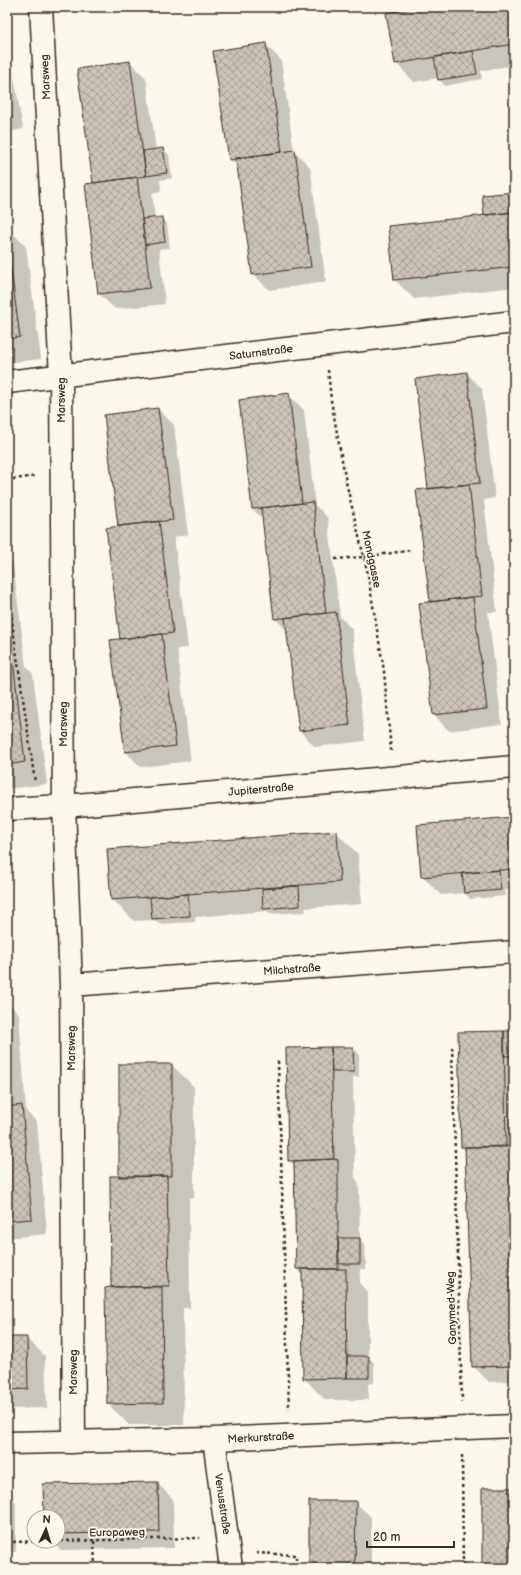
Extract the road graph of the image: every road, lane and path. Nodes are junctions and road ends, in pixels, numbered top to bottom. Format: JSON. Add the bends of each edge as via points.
{"nodes":[{"id":1,"x":41,"y":7,"type":"edge"},
{"id":2,"x":514,"y":322,"type":"edge"},
{"id":3,"x":326,"y":345,"type":"junction"},
{"id":4,"x":61,"y":376,"type":"junction"},
{"id":5,"x":7,"y":382,"type":"edge"},
{"id":6,"x":412,"y":550,"type":"dead end"},
{"id":7,"x":364,"y":557,"type":"junction"},
{"id":8,"x":335,"y":559,"type":"dead end"},
{"id":9,"x":7,"y":587,"type":"edge"},
{"id":10,"x":514,"y":767,"type":"edge"},
{"id":11,"x":393,"y":777,"type":"junction"},
{"id":12,"x":64,"y":806,"type":"junction"},
{"id":13,"x":38,"y":807,"type":"junction"},
{"id":14,"x":7,"y":809,"type":"edge"},
{"id":15,"x":514,"y":952,"type":"edge"},
{"id":16,"x":71,"y":985,"type":"junction"},
{"id":17,"x":452,"y":1047,"type":"dead end"},
{"id":18,"x":278,"y":1060,"type":"dead end"},
{"id":19,"x":514,"y":1426,"type":"edge"},
{"id":20,"x":462,"y":1428,"type":"junction"},
{"id":21,"x":290,"y":1436,"type":"junction"},
{"id":22,"x":214,"y":1439,"type":"junction"},
{"id":23,"x":74,"y":1442,"type":"junction"},
{"id":24,"x":7,"y":1443,"type":"edge"},
{"id":25,"x":94,"y":1540,"type":"junction"},
{"id":26,"x":7,"y":1542,"type":"edge"},
{"id":27,"x":229,"y":1552,"type":"edge"},
{"id":28,"x":95,"y":1568,"type":"edge"},
{"id":29,"x":296,"y":1568,"type":"edge"},
{"id":30,"x":462,"y":1568,"type":"edge"}],
"edges":[{"from":1,"to":4,"type":"street","name":"Marsweg"},
{"from":2,"to":3,"type":"street","name":"Saturnstraße"},
{"from":3,"to":4,"type":"street","name":"Saturnstraße"},
{"from":3,"to":7,"type":"path","name":"Mondgasse","via":[[331,400],[346,482]]},
{"from":4,"to":5,"type":"street","name":"Saturnstraße"},
{"from":4,"to":12,"type":"street","name":"Marsweg"},
{"from":6,"to":7,"type":"path"},
{"from":7,"to":8,"type":"path"},
{"from":7,"to":11,"type":"path","name":"Mondgasse","via":[[384,671]]},
{"from":9,"to":13,"type":"path"},
{"from":10,"to":11,"type":"street","name":"Jupiterstraße"},
{"from":11,"to":12,"type":"street","name":"Jupiterstraße"},
{"from":12,"to":13,"type":"street","name":"Jupiterstraße"},
{"from":12,"to":16,"type":"street","name":"Marsweg"},
{"from":13,"to":14,"type":"street","name":"Jupiterstraße"},
{"from":15,"to":16,"type":"street","name":"Milchstraße"},
{"from":16,"to":23,"type":"street","name":"Marsweg"},
{"from":17,"to":20,"type":"path","name":"Ganymed-Weg"},
{"from":18,"to":21,"type":"path"},
{"from":19,"to":20,"type":"street","name":"Merkurstraße"},
{"from":20,"to":21,"type":"street","name":"Merkurstraße"},
{"from":20,"to":30,"type":"path","name":"Ganymed-Weg"},
{"from":21,"to":22,"type":"street","name":"Merkurstraße"},
{"from":22,"to":23,"type":"street","name":"Merkurstraße"},
{"from":22,"to":27,"type":"street","name":"Venusstraße"},
{"from":23,"to":24,"type":"street","name":"Merkurstraße"},
{"from":25,"to":26,"type":"path","name":"Europaweg"},
{"from":25,"to":27,"type":"path","name":"Europaweg"},
{"from":25,"to":28,"type":"path"},
{"from":27,"to":29,"type":"path","name":"Europaweg","via":[[296,1555]]}]}
